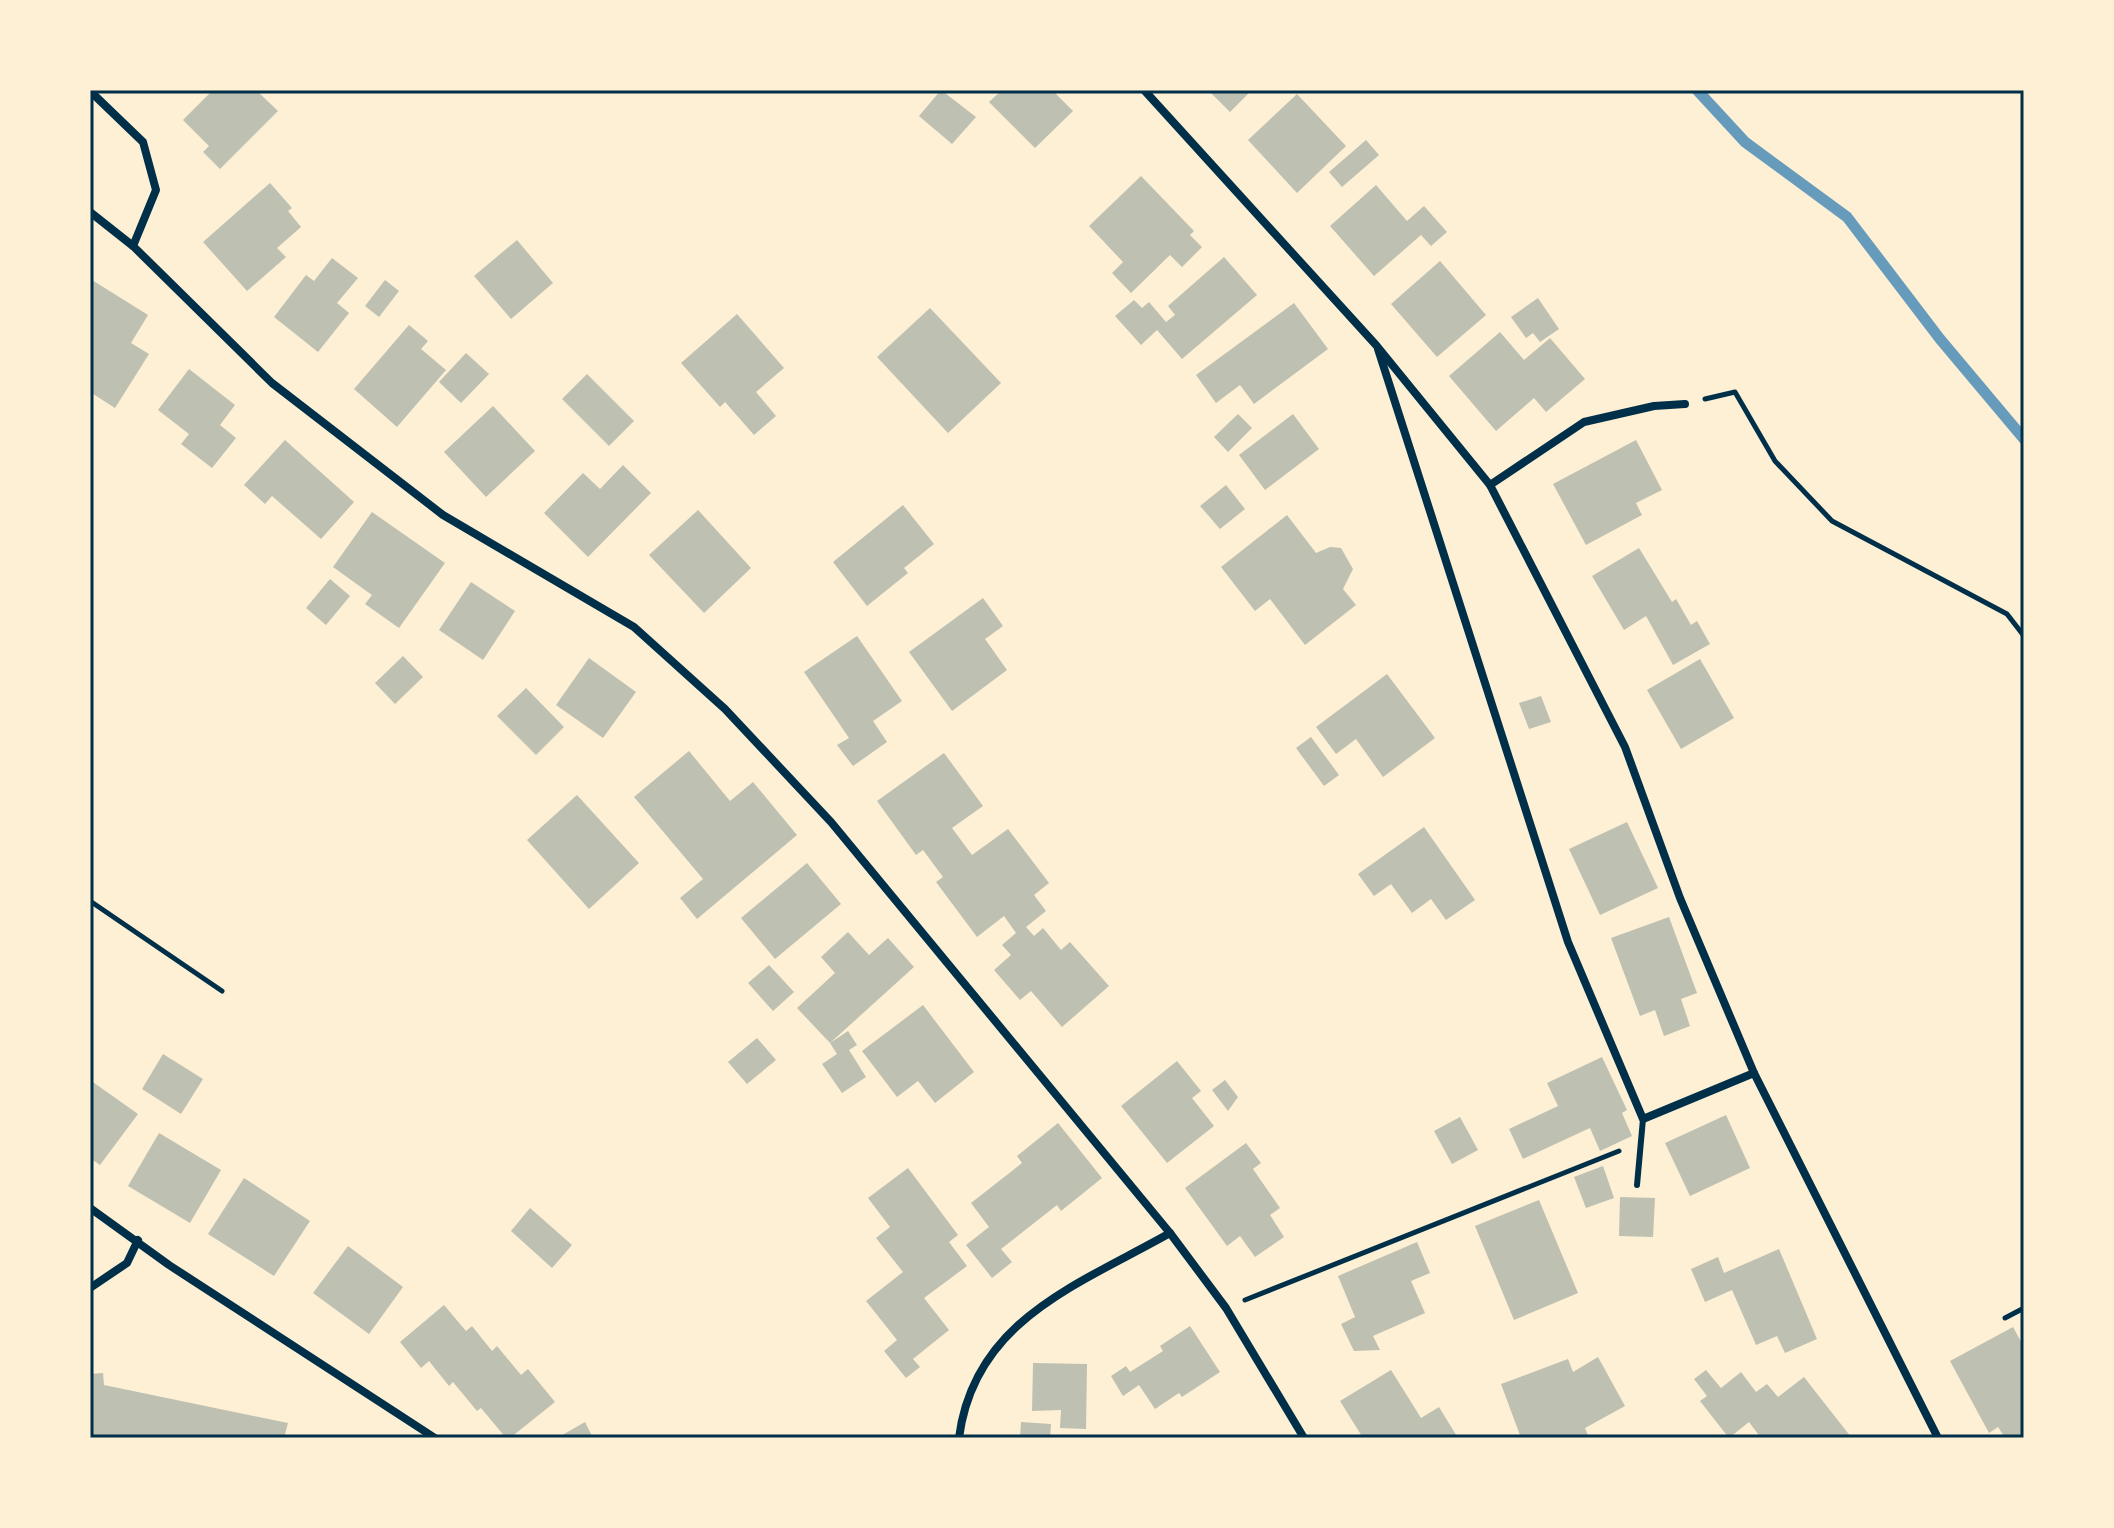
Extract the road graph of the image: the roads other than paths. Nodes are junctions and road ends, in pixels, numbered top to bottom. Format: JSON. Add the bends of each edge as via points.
{"nodes":[{"id":1,"x":1144,"y":90,"type":"edge"},
{"id":2,"x":90,"y":91,"type":"edge"},
{"id":3,"x":90,"y":212,"type":"edge"},
{"id":4,"x":133,"y":246,"type":"junction"},
{"id":5,"x":1376,"y":345,"type":"junction"},
{"id":6,"x":1685,"y":404,"type":"road end"},
{"id":7,"x":1490,"y":485,"type":"junction"},
{"id":8,"x":1754,"y":1073,"type":"junction"},
{"id":9,"x":1643,"y":1119,"type":"junction"},
{"id":10,"x":1637,"y":1185,"type":"dead end"},
{"id":11,"x":90,"y":1208,"type":"edge"},
{"id":12,"x":1170,"y":1233,"type":"junction"},
{"id":13,"x":138,"y":1240,"type":"junction"},
{"id":14,"x":90,"y":1288,"type":"edge"},
{"id":15,"x":435,"y":1438,"type":"edge"},
{"id":16,"x":959,"y":1438,"type":"edge"},
{"id":17,"x":1304,"y":1438,"type":"edge"},
{"id":18,"x":1938,"y":1438,"type":"edge"}],
"edges":[{"from":1,"to":5,"type":"street"},
{"from":2,"to":4,"type":"street","via":[[143,142],[156,190]]},
{"from":3,"to":4,"type":"street"},
{"from":4,"to":12,"type":"street","via":[[272,383],[443,515],[634,627],[725,709],[831,822]]},
{"from":5,"to":7,"type":"street"},
{"from":5,"to":9,"type":"street","via":[[1568,942]]},
{"from":6,"to":7,"type":"street","via":[[1584,422]]},
{"from":7,"to":8,"type":"street","via":[[1625,747],[1680,898]]},
{"from":8,"to":9,"type":"street"},
{"from":8,"to":18,"type":"street"},
{"from":9,"to":10,"type":"lane"},
{"from":11,"to":13,"type":"street"},
{"from":12,"to":16,"type":"street","via":[[1039,1305],[994,1347],[963,1404]]},
{"from":12,"to":17,"type":"street","via":[[1226,1308]]},
{"from":13,"to":14,"type":"street","via":[[127,1263]]},
{"from":13,"to":15,"type":"street"}]}
